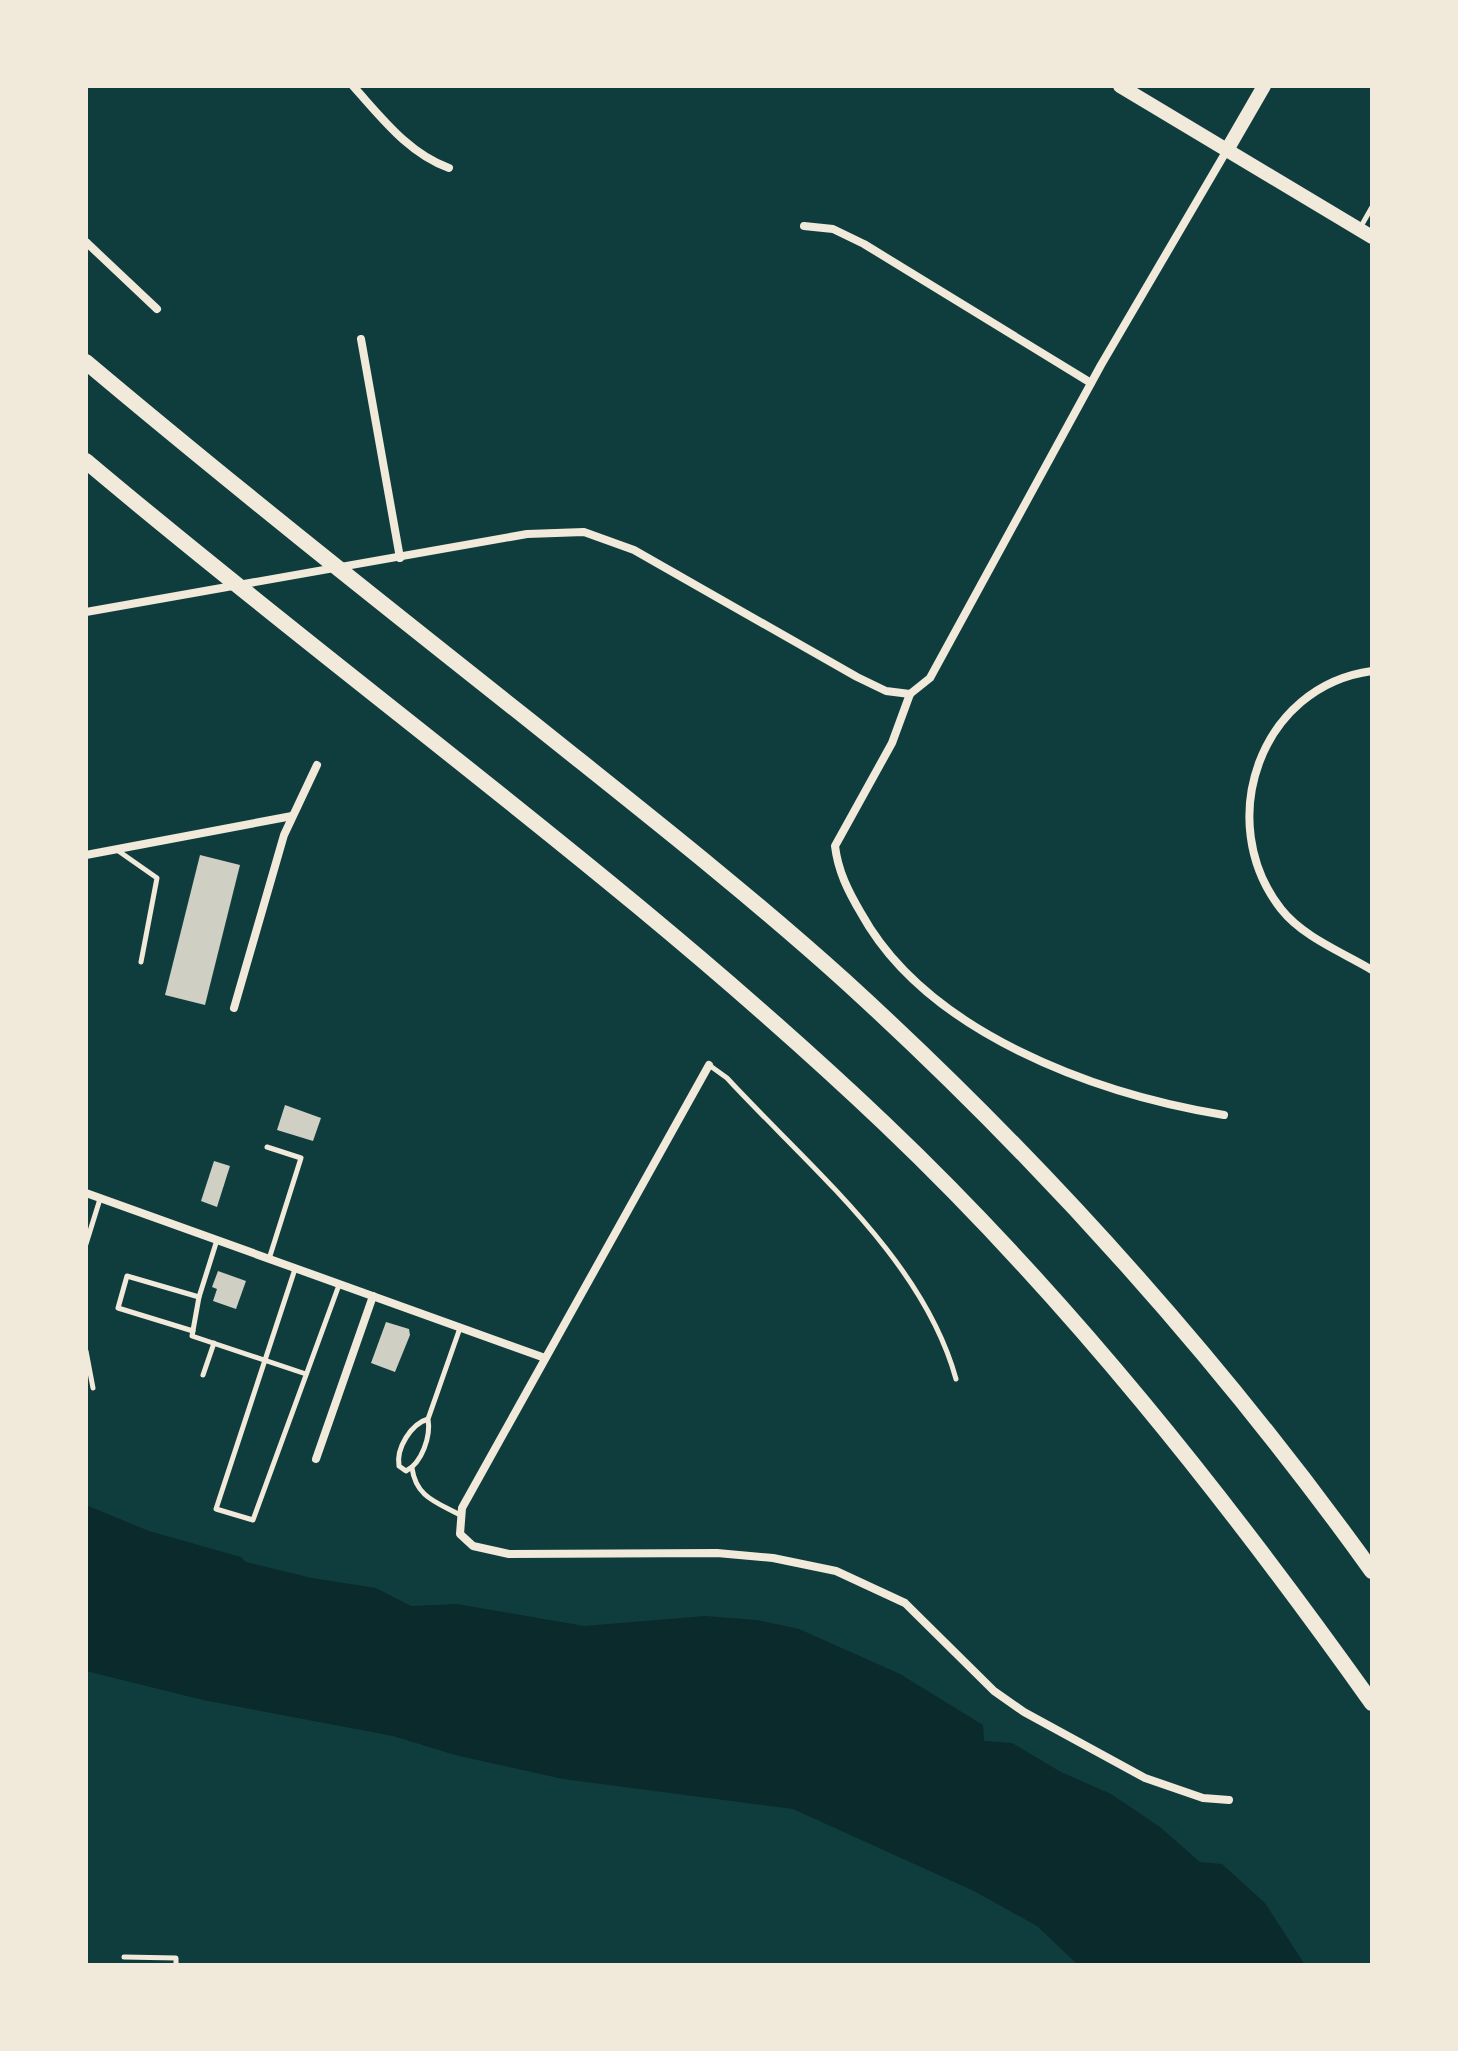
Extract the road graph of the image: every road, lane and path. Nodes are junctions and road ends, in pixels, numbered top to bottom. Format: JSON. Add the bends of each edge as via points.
{"nodes":[{"id":1,"x":353,"y":86,"type":"edge"},
{"id":2,"x":1120,"y":86,"type":"edge"},
{"id":3,"x":1264,"y":86,"type":"edge"},
{"id":4,"x":1227,"y":150,"type":"junction"},
{"id":5,"x":449,"y":168,"type":"dead end"},
{"id":6,"x":1372,"y":207,"type":"edge"},
{"id":7,"x":804,"y":226,"type":"dead end"},
{"id":8,"x":1366,"y":233,"type":"edge"},
{"id":9,"x":86,"y":242,"type":"edge"},
{"id":10,"x":157,"y":309,"type":"dead end"},
{"id":11,"x":361,"y":339,"type":"dead end"},
{"id":12,"x":86,"y":362,"type":"edge"},
{"id":13,"x":1091,"y":383,"type":"junction"},
{"id":14,"x":86,"y":461,"type":"edge"},
{"id":15,"x":400,"y":558,"type":"junction"},
{"id":16,"x":86,"y":612,"type":"edge"},
{"id":17,"x":1372,"y":671,"type":"edge"},
{"id":18,"x":910,"y":694,"type":"junction"},
{"id":19,"x":317,"y":765,"type":"dead end"},
{"id":20,"x":292,"y":816,"type":"junction"},
{"id":21,"x":116,"y":849,"type":"junction"},
{"id":22,"x":86,"y":855,"type":"edge"},
{"id":23,"x":141,"y":962,"type":"dead end"},
{"id":24,"x":1372,"y":970,"type":"edge"},
{"id":25,"x":234,"y":1008,"type":"dead end"},
{"id":26,"x":709,"y":1065,"type":"joint"},
{"id":27,"x":1224,"y":1115,"type":"dead end"},
{"id":28,"x":267,"y":1147,"type":"dead end"},
{"id":29,"x":86,"y":1193,"type":"edge"},
{"id":30,"x":101,"y":1198,"type":"junction"},
{"id":31,"x":217,"y":1240,"type":"junction"},
{"id":32,"x":86,"y":1244,"type":"edge"},
{"id":33,"x":269,"y":1259,"type":"junction"},
{"id":34,"x":295,"y":1268,"type":"junction"},
{"id":35,"x":339,"y":1284,"type":"junction"},
{"id":36,"x":373,"y":1296,"type":"junction"},
{"id":37,"x":199,"y":1297,"type":"junction"},
{"id":38,"x":461,"y":1327,"type":"junction"},
{"id":39,"x":193,"y":1331,"type":"junction"},
{"id":40,"x":214,"y":1343,"type":"junction"},
{"id":41,"x":86,"y":1351,"type":"edge"},
{"id":42,"x":545,"y":1358,"type":"junction"},
{"id":43,"x":265,"y":1359,"type":"junction"},
{"id":44,"x":306,"y":1374,"type":"junction"},
{"id":45,"x":203,"y":1375,"type":"dead end"},
{"id":46,"x":956,"y":1379,"type":"dead end"},
{"id":47,"x":93,"y":1388,"type":"dead end"},
{"id":48,"x":428,"y":1419,"type":"junction"},
{"id":49,"x":316,"y":1459,"type":"dead end"},
{"id":50,"x":412,"y":1468,"type":"junction"},
{"id":51,"x":460,"y":1515,"type":"junction"},
{"id":52,"x":1372,"y":1571,"type":"edge"},
{"id":53,"x":1372,"y":1703,"type":"edge"},
{"id":54,"x":1229,"y":1800,"type":"dead end"},
{"id":55,"x":124,"y":1957,"type":"dead end"},
{"id":56,"x":176,"y":1965,"type":"edge"}],
"edges":[{"from":1,"to":5,"type":"street","via":[[402,140]]},
{"from":2,"to":4,"type":"main road"},
{"from":3,"to":4,"type":"main road"},
{"from":4,"to":8,"type":"main road"},
{"from":4,"to":13,"type":"street"},
{"from":6,"to":8,"type":"lane"},
{"from":7,"to":13,"type":"street","via":[[833,229],[864,244]]},
{"from":9,"to":10,"type":"street"},
{"from":11,"to":15,"type":"street"},
{"from":12,"to":52,"type":"highway","via":[[793,936],[919,1051],[1142,1285]]},
{"from":13,"to":18,"type":"street","via":[[930,678]]},
{"from":14,"to":53,"type":"highway","via":[[666,930],[889,1127],[998,1240],[1149,1411]]},
{"from":15,"to":16,"type":"street"},
{"from":15,"to":18,"type":"street","via":[[527,534],[584,532],[634,550],[857,677],[886,691]]},
{"from":17,"to":24,"type":"street","via":[[1316,690],[1288,713],[1263,753],[1249,821],[1261,874],[1282,910],[1320,941]]},
{"from":18,"to":27,"type":"street","via":[[892,743],[835,846],[845,885],[876,940],[919,985],[975,1029],[1108,1087]]},
{"from":19,"to":20,"type":"street"},
{"from":20,"to":21,"type":"street"},
{"from":20,"to":25,"type":"street"},
{"from":21,"to":22,"type":"street"},
{"from":21,"to":23,"type":"lane","via":[[157,878]]},
{"from":26,"to":42,"type":"street"},
{"from":26,"to":46,"type":"lane","via":[[887,1250],[940,1331]]},
{"from":28,"to":33,"type":"lane","via":[[301,1158]]},
{"from":29,"to":30,"type":"street"},
{"from":30,"to":31,"type":"street"},
{"from":30,"to":32,"type":"lane"},
{"from":31,"to":33,"type":"street"},
{"from":31,"to":37,"type":"lane"},
{"from":33,"to":34,"type":"street"},
{"from":34,"to":35,"type":"street"},
{"from":34,"to":43,"type":"lane"},
{"from":35,"to":36,"type":"street"},
{"from":35,"to":44,"type":"lane"},
{"from":36,"to":38,"type":"street"},
{"from":36,"to":49,"type":"street"},
{"from":37,"to":39,"type":"lane"},
{"from":37,"to":39,"type":"lane","via":[[127,1276],[118,1308]]},
{"from":38,"to":42,"type":"street"},
{"from":38,"to":48,"type":"lane"},
{"from":39,"to":40,"type":"lane","via":[[192,1336]]},
{"from":40,"to":43,"type":"lane"},
{"from":40,"to":45,"type":"lane"},
{"from":41,"to":47,"type":"lane"},
{"from":42,"to":51,"type":"street"},
{"from":43,"to":44,"type":"lane"},
{"from":43,"to":44,"type":"lane","via":[[216,1509],[253,1520]]},
{"from":48,"to":50,"type":"lane","via":[[430,1431]]},
{"from":48,"to":50,"type":"lane","via":[[415,1426],[398,1457],[399,1466]]},
{"from":50,"to":51,"type":"lane","via":[[415,1486],[426,1497]]},
{"from":51,"to":54,"type":"street","via":[[465,1541],[500,1552],[717,1553],[836,1571],[905,1603],[994,1691],[1024,1712],[1145,1778],[1203,1798]]},
{"from":55,"to":56,"type":"lane","via":[[176,1958]]}]}
